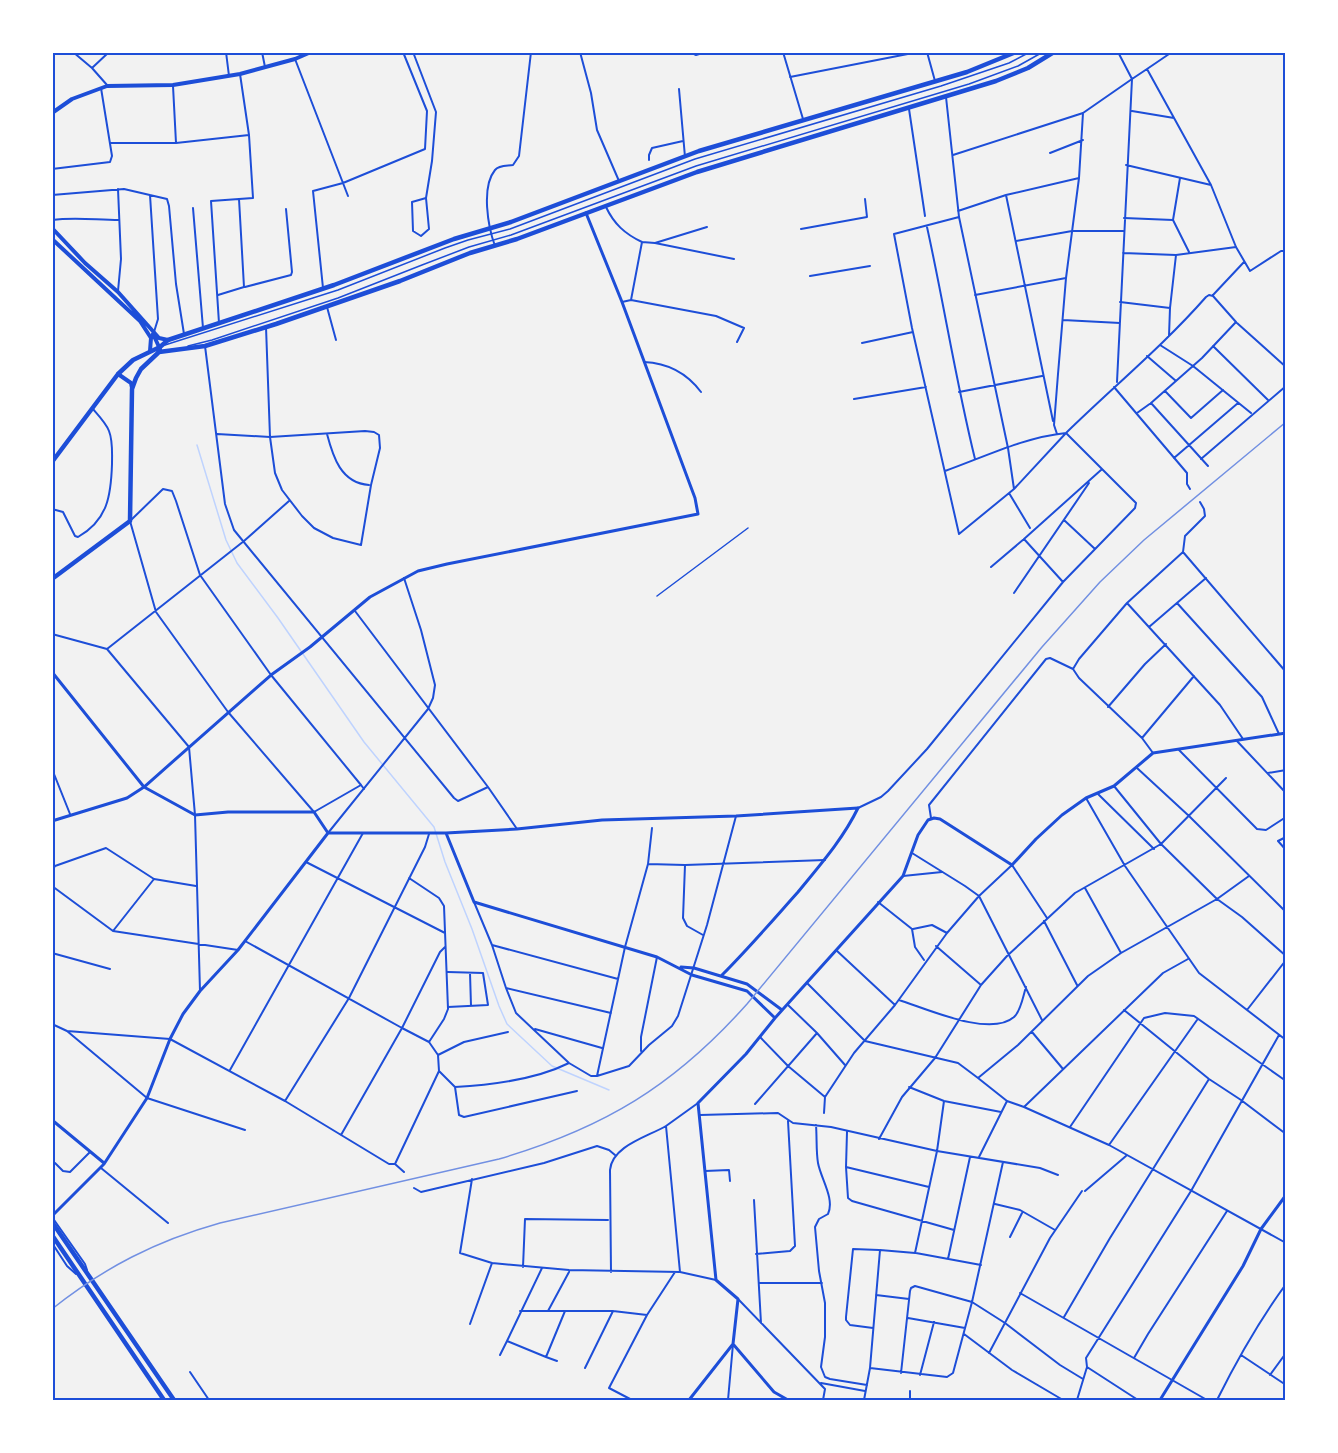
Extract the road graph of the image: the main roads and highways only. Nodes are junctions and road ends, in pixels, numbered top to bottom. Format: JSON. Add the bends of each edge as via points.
{"nodes":[{"id":1,"x":311,"y":52,"type":"edge"},
{"id":2,"x":1016,"y":52,"type":"edge"},
{"id":3,"x":1054,"y":52,"type":"edge"},
{"id":4,"x":52,"y":113,"type":"edge"},
{"id":5,"x":52,"y":228,"type":"edge"},
{"id":6,"x":52,"y":239,"type":"edge"},
{"id":7,"x":148,"y":329,"type":"junction"},
{"id":8,"x":168,"y":340,"type":"junction"},
{"id":9,"x":160,"y":349,"type":"junction"},
{"id":10,"x":150,"y":351,"type":"junction"},
{"id":11,"x":118,"y":374,"type":"junction"},
{"id":12,"x":132,"y":389,"type":"junction"},
{"id":13,"x":52,"y":462,"type":"edge"},
{"id":14,"x":52,"y":579,"type":"edge"},
{"id":15,"x":52,"y":1222,"type":"edge"},
{"id":16,"x":52,"y":1235,"type":"edge"},
{"id":17,"x":164,"y":1401,"type":"edge"},
{"id":18,"x":174,"y":1401,"type":"edge"}],
"edges":[{"from":1,"to":4,"type":"main road","via":[[229,76],[173,85],[107,86],[72,99]]},
{"from":2,"to":8,"type":"main road","via":[[685,157],[490,232],[459,237],[324,289]]},
{"from":3,"to":9,"type":"main road","via":[[1012,75],[697,172],[327,307],[205,346]]},
{"from":5,"to":7,"type":"main road","via":[[118,292]]},
{"from":6,"to":7,"type":"main road"},
{"from":7,"to":8,"type":"main road"},
{"from":7,"to":9,"type":"main road"},
{"from":7,"to":10,"type":"main road"},
{"from":8,"to":9,"type":"main road"},
{"from":9,"to":10,"type":"main road"},
{"from":9,"to":12,"type":"main road","via":[[141,369]]},
{"from":10,"to":11,"type":"main road"},
{"from":11,"to":12,"type":"main road","via":[[131,383]]},
{"from":11,"to":13,"type":"main road"},
{"from":12,"to":14,"type":"main road","via":[[130,521]]},
{"from":15,"to":18,"type":"main road"},
{"from":16,"to":17,"type":"main road"}]}
